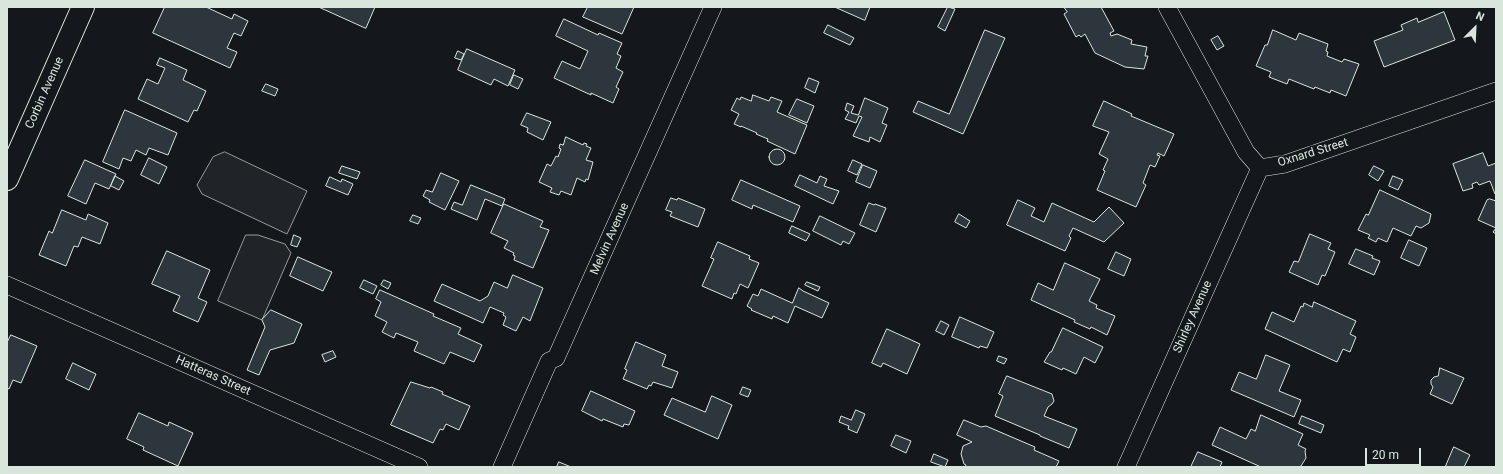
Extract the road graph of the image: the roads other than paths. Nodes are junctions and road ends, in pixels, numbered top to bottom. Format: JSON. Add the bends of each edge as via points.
{"nodes":[{"id":1,"x":83,"y":7,"type":"edge"},
{"id":2,"x":712,"y":7,"type":"edge"},
{"id":3,"x":1167,"y":7,"type":"edge"},
{"id":4,"x":1496,"y":91,"type":"edge"},
{"id":5,"x":1260,"y":168,"type":"junction"},
{"id":6,"x":7,"y":179,"type":"edge"},
{"id":7,"x":7,"y":285,"type":"edge"},
{"id":8,"x":419,"y":467,"type":"edge"},
{"id":9,"x":502,"y":467,"type":"edge"},
{"id":10,"x":1126,"y":467,"type":"edge"}],
"edges":[{"from":1,"to":6,"type":"main road","name":"Corbin Avenue"},
{"from":2,"to":9,"type":"street","name":"Melvin Avenue","via":[[556,358],[550,361]]},
{"from":3,"to":5,"type":"street","via":[[1246,152]]},
{"from":4,"to":5,"type":"street","name":"Oxnard Street","via":[[1285,164]]},
{"from":5,"to":10,"type":"street","name":"Shirley Avenue"},
{"from":7,"to":8,"type":"street","name":"Hatteras Street"}]}
